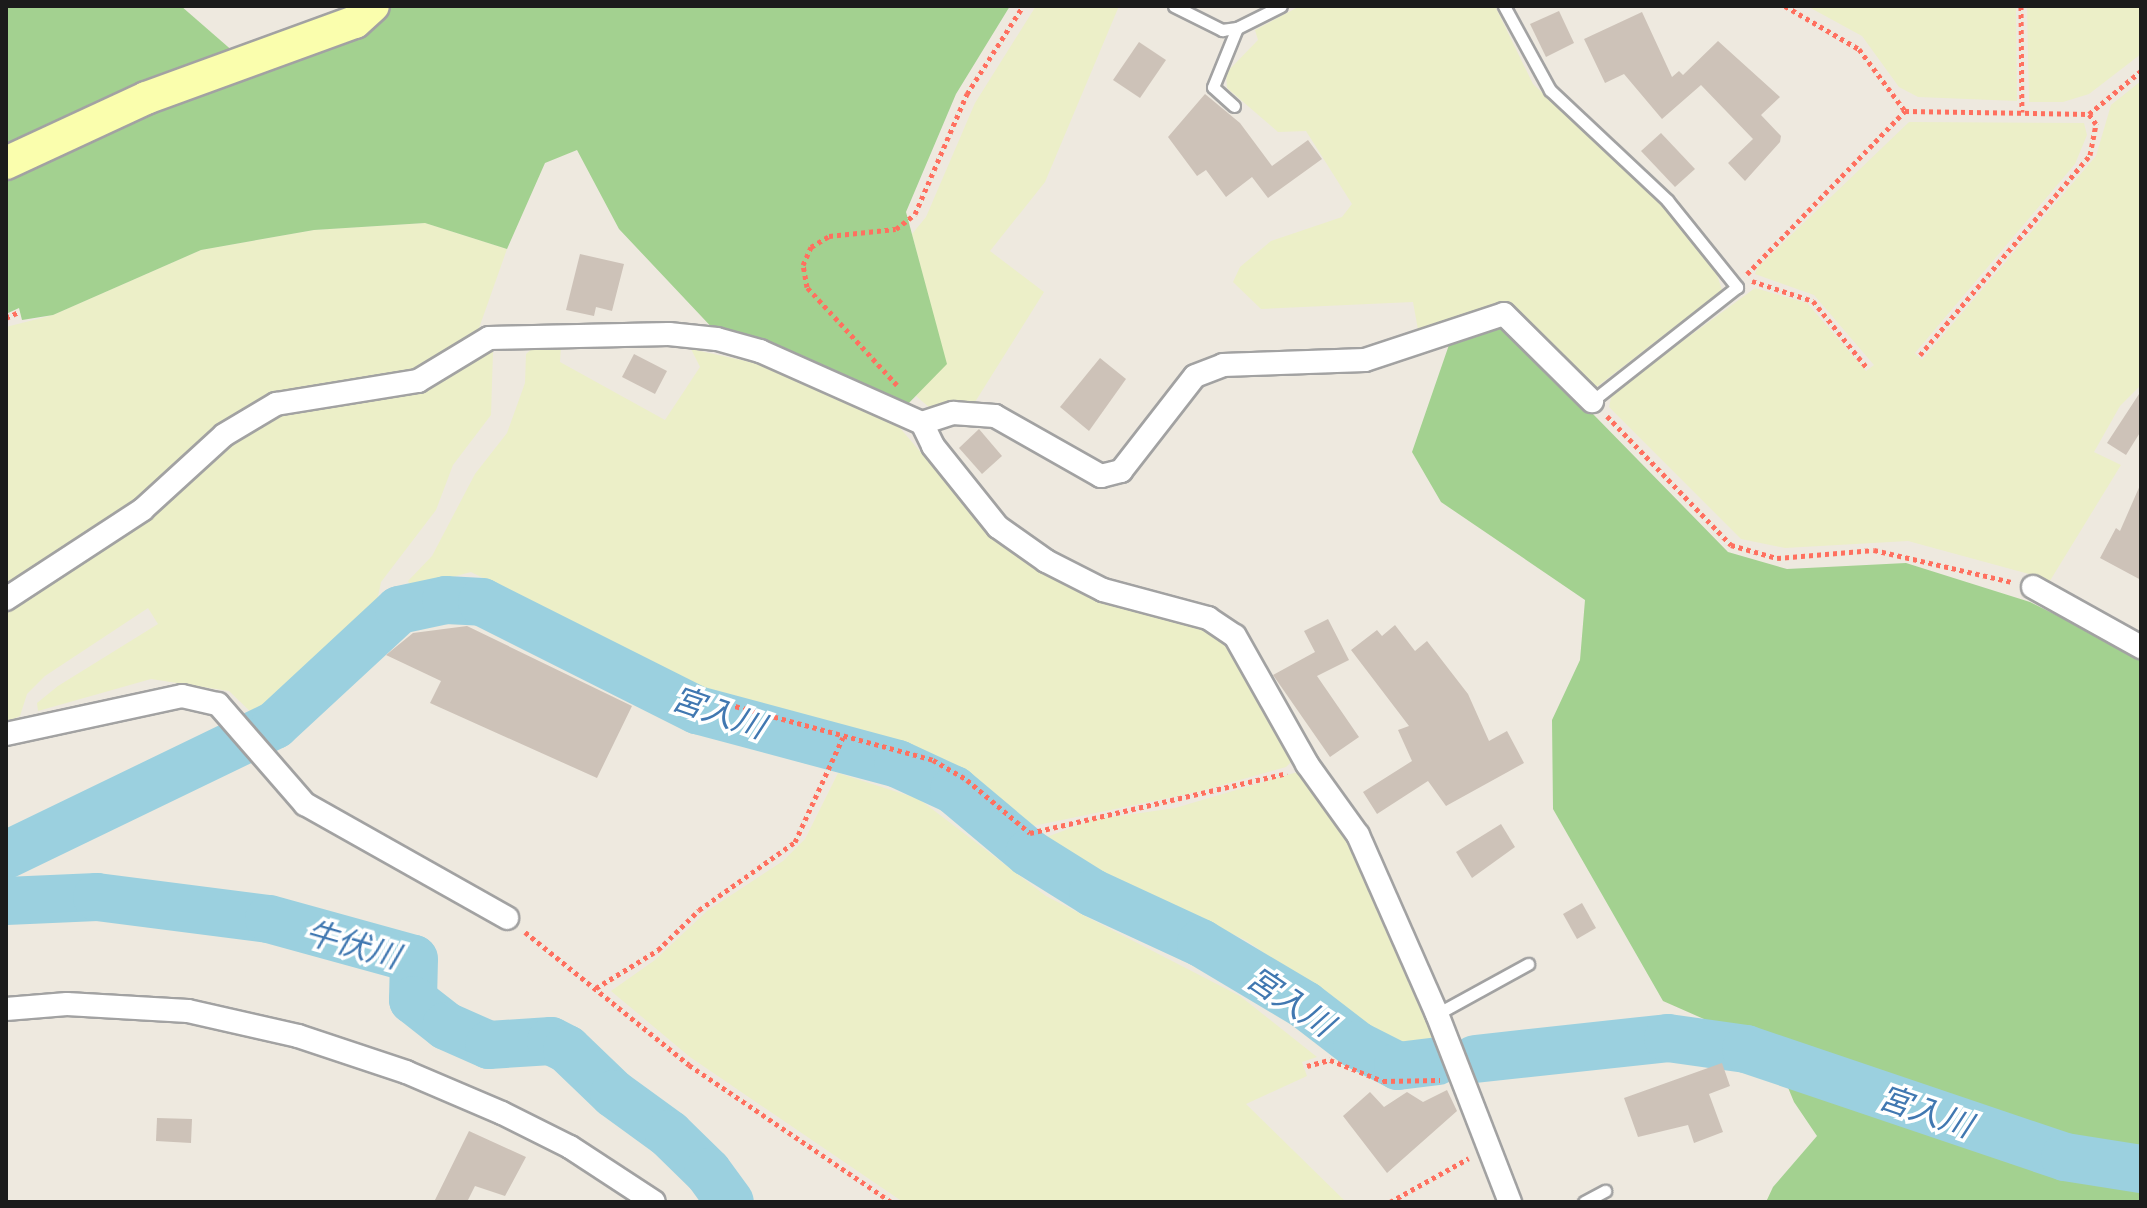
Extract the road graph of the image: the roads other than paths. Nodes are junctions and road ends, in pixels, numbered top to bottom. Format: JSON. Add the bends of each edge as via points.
{"nodes":[{"id":1,"x":373,"y":6,"type":"edge"},
{"id":2,"x":1174,"y":6,"type":"edge"},
{"id":3,"x":1281,"y":6,"type":"edge"},
{"id":4,"x":1504,"y":6,"type":"edge"},
{"id":5,"x":1237,"y":28,"type":"junction"},
{"id":6,"x":1234,"y":106,"type":"dead end"},
{"id":7,"x":6,"y":163,"type":"edge"},
{"id":8,"x":1592,"y":401,"type":"joint"},
{"id":9,"x":922,"y":423,"type":"junction"},
{"id":10,"x":2033,"y":587,"type":"road end"},
{"id":11,"x":6,"y":599,"type":"edge"},
{"id":12,"x":2141,"y":647,"type":"edge"},
{"id":13,"x":6,"y":734,"type":"edge"},
{"id":14,"x":507,"y":918,"type":"road end"},
{"id":15,"x":1528,"y":964,"type":"dead end"},
{"id":16,"x":6,"y":1009,"type":"edge"},
{"id":17,"x":1437,"y":1014,"type":"junction"},
{"id":18,"x":1605,"y":1191,"type":"dead end"},
{"id":19,"x":654,"y":1202,"type":"edge"},
{"id":20,"x":1510,"y":1202,"type":"edge"},
{"id":21,"x":1584,"y":1202,"type":"edge"}],
"edges":[{"from":1,"to":7,"type":"street","via":[[355,22],[146,98]]},
{"from":2,"to":5,"type":"lane","via":[[1222,30]]},
{"from":3,"to":5,"type":"lane"},
{"from":4,"to":8,"type":"lane","via":[[1550,90],[1667,200],[1737,287]]},
{"from":5,"to":6,"type":"lane","via":[[1213,87]]},
{"from":8,"to":9,"type":"street","via":[[1504,314],[1365,360],[1223,365],[1209,370],[1195,376],[1121,471],[1101,476],[995,416],[953,413]]},
{"from":9,"to":11,"type":"street","via":[[760,351],[717,339],[669,334],[489,338],[418,381],[276,404],[224,435],[142,510]]},
{"from":9,"to":17,"type":"street","via":[[933,446],[998,527],[1046,561],[1103,590],[1208,618],[1235,636],[1307,764],[1358,835]]},
{"from":10,"to":12,"type":"street"},
{"from":13,"to":14,"type":"street","via":[[182,696],[218,704],[305,804]]},
{"from":15,"to":17,"type":"lane"},
{"from":16,"to":19,"type":"street","via":[[67,1004],[188,1011],[298,1036],[406,1072],[502,1113],[570,1147]]},
{"from":17,"to":20,"type":"street"},
{"from":18,"to":21,"type":"lane"}]}
